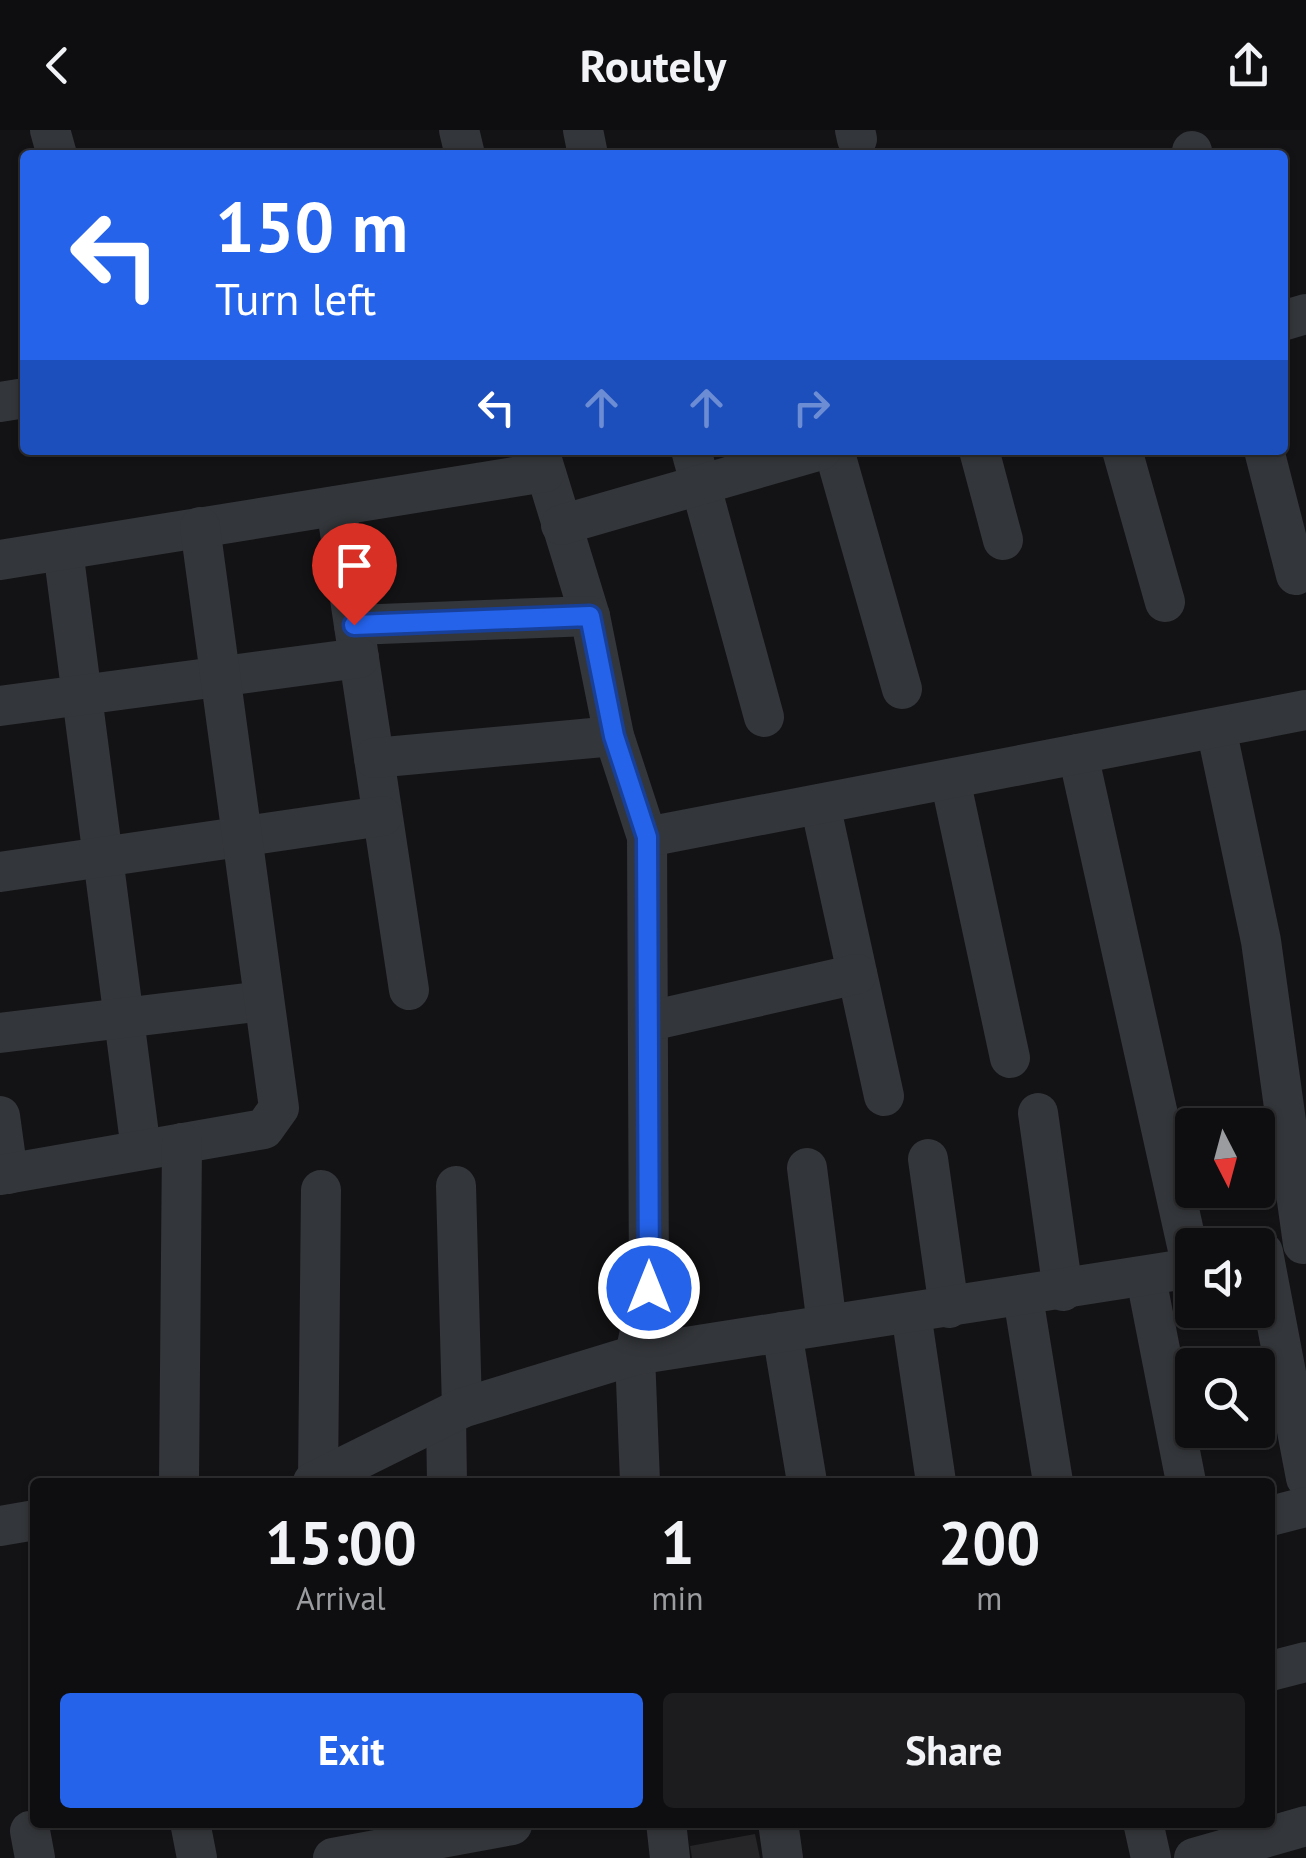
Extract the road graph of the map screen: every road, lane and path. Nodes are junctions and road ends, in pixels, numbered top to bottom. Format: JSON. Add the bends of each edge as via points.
{"nodes":[{"id":1,"x":785,"y":455,"type":"edge"},
{"id":2,"x":835,"y":455,"type":"edge"},
{"id":3,"x":980,"y":455,"type":"edge"},
{"id":4,"x":1123,"y":455,"type":"edge"},
{"id":5,"x":1265,"y":455,"type":"edge"},
{"id":6,"x":542,"y":461,"type":"edge"},
{"id":7,"x":696,"y":467,"type":"edge"},
{"id":8,"x":336,"y":506,"type":"junction"},
{"id":9,"x":561,"y":525,"type":"junction"},
{"id":10,"x":200,"y":528,"type":"junction"},
{"id":11,"x":1003,"y":540,"type":"dead end"},
{"id":12,"x":63,"y":550,"type":"junction"},
{"id":13,"x":0,"y":560,"type":"edge"},
{"id":14,"x":1296,"y":575,"type":"dead end"},
{"id":15,"x":1164,"y":602,"type":"dead end"},
{"id":16,"x":590,"y":616,"type":"junction"},
{"id":17,"x":356,"y":642,"type":"junction"},
{"id":18,"x":220,"y":678,"type":"junction"},
{"id":19,"x":902,"y":689,"type":"dead end"},
{"id":20,"x":82,"y":696,"type":"junction"},
{"id":21,"x":0,"y":706,"type":"edge"},
{"id":22,"x":1306,"y":710,"type":"edge"},
{"id":23,"x":764,"y":718,"type":"dead end"},
{"id":24,"x":1216,"y":728,"type":"junction"},
{"id":25,"x":614,"y":736,"type":"junction"},
{"id":26,"x":1078,"y":754,"type":"junction"},
{"id":27,"x":374,"y":758,"type":"junction"},
{"id":28,"x":950,"y":779,"type":"junction"},
{"id":29,"x":820,"y":804,"type":"junction"},
{"id":30,"x":382,"y":816,"type":"junction"},
{"id":31,"x":242,"y":837,"type":"junction"},
{"id":32,"x":647,"y":837,"type":"junction"},
{"id":33,"x":103,"y":858,"type":"junction"},
{"id":34,"x":0,"y":872,"type":"edge"},
{"id":35,"x":858,"y":974,"type":"junction"},
{"id":36,"x":409,"y":990,"type":"dead end"},
{"id":37,"x":264,"y":1001,"type":"junction"},
{"id":38,"x":124,"y":1016,"type":"junction"},
{"id":39,"x":650,"y":1020,"type":"junction"},
{"id":40,"x":0,"y":1033,"type":"edge"},
{"id":41,"x":1010,"y":1058,"type":"dead end"},
{"id":42,"x":884,"y":1096,"type":"dead end"},
{"id":43,"x":1038,"y":1113,"type":"dead end"},
{"id":44,"x":0,"y":1116,"type":"edge"},
{"id":45,"x":182,"y":1143,"type":"junction"},
{"id":46,"x":141,"y":1150,"type":"junction"},
{"id":47,"x":928,"y":1160,"type":"dead end"},
{"id":48,"x":808,"y":1168,"type":"dead end"},
{"id":49,"x":4,"y":1174,"type":"edge"},
{"id":50,"x":456,"y":1186,"type":"dead end"},
{"id":51,"x":322,"y":1190,"type":"dead end"},
{"id":52,"x":1183,"y":1228,"type":"edge"},
{"id":53,"x":1304,"y":1243,"type":"edge"},
{"id":54,"x":1275,"y":1250,"type":"edge"},
{"id":55,"x":1175,"y":1272,"type":"edge"},
{"id":56,"x":1146,"y":1278,"type":"junction"},
{"id":57,"x":1043,"y":1294,"type":"junction"},
{"id":58,"x":930,"y":1310,"type":"junction"},
{"id":59,"x":827,"y":1326,"type":"junction"},
{"id":60,"x":1275,"y":1326,"type":"edge"},
{"id":61,"x":782,"y":1332,"type":"junction"},
{"id":62,"x":635,"y":1355,"type":"junction"},
{"id":63,"x":454,"y":1412,"type":"junction"},
{"id":64,"x":179,"y":1478,"type":"edge"},
{"id":65,"x":316,"y":1478,"type":"edge"},
{"id":66,"x":322,"y":1478,"type":"edge"},
{"id":67,"x":447,"y":1478,"type":"edge"},
{"id":68,"x":640,"y":1478,"type":"edge"},
{"id":69,"x":807,"y":1478,"type":"edge"},
{"id":70,"x":936,"y":1478,"type":"edge"},
{"id":71,"x":1054,"y":1478,"type":"edge"},
{"id":72,"x":1185,"y":1478,"type":"edge"},
{"id":73,"x":1306,"y":1478,"type":"edge"},
{"id":74,"x":1306,"y":1507,"type":"edge"},
{"id":75,"x":1275,"y":1515,"type":"edge"},
{"id":76,"x":30,"y":1521,"type":"edge"},
{"id":77,"x":0,"y":1526,"type":"edge"},
{"id":78,"x":1306,"y":1662,"type":"edge"},
{"id":79,"x":1275,"y":1670,"type":"edge"},
{"id":80,"x":1306,"y":1826,"type":"edge"},
{"id":81,"x":191,"y":1828,"type":"edge"},
{"id":82,"x":667,"y":1828,"type":"edge"},
{"id":83,"x":779,"y":1828,"type":"edge"},
{"id":84,"x":1144,"y":1828,"type":"edge"},
{"id":85,"x":513,"y":1835,"type":"edge"},
{"id":86,"x":348,"y":1848,"type":"edge"},
{"id":87,"x":197,"y":1858,"type":"edge"},
{"id":88,"x":670,"y":1858,"type":"edge"},
{"id":89,"x":784,"y":1858,"type":"edge"},
{"id":90,"x":1151,"y":1858,"type":"edge"},
{"id":91,"x":1194,"y":1858,"type":"edge"}],
"edges":[{"from":1,"to":7,"type":"street"},
{"from":2,"to":19,"type":"street"},
{"from":3,"to":11,"type":"street"},
{"from":4,"to":15,"type":"street"},
{"from":5,"to":14,"type":"street"},
{"from":6,"to":8,"type":"street"},
{"from":6,"to":9,"type":"street"},
{"from":7,"to":9,"type":"street"},
{"from":7,"to":23,"type":"street"},
{"from":8,"to":10,"type":"street"},
{"from":8,"to":17,"type":"street"},
{"from":9,"to":16,"type":"street"},
{"from":10,"to":12,"type":"street"},
{"from":10,"to":18,"type":"street"},
{"from":12,"to":13,"type":"street"},
{"from":12,"to":20,"type":"street"},
{"from":16,"to":17,"type":"street"},
{"from":16,"to":25,"type":"street"},
{"from":17,"to":18,"type":"street"},
{"from":17,"to":27,"type":"street"},
{"from":18,"to":20,"type":"street"},
{"from":18,"to":31,"type":"street"},
{"from":20,"to":21,"type":"street"},
{"from":20,"to":33,"type":"street"},
{"from":22,"to":24,"type":"street"},
{"from":24,"to":26,"type":"street"},
{"from":24,"to":53,"type":"street","via":[[1261,940]]},
{"from":25,"to":27,"type":"street"},
{"from":25,"to":32,"type":"street"},
{"from":26,"to":28,"type":"street"},
{"from":26,"to":52,"type":"street"},
{"from":27,"to":30,"type":"street"},
{"from":28,"to":29,"type":"street"},
{"from":28,"to":41,"type":"street"},
{"from":29,"to":32,"type":"street"},
{"from":29,"to":35,"type":"street"},
{"from":30,"to":31,"type":"street"},
{"from":30,"to":36,"type":"street"},
{"from":31,"to":33,"type":"street"},
{"from":31,"to":37,"type":"street"},
{"from":32,"to":39,"type":"street"},
{"from":33,"to":34,"type":"street"},
{"from":33,"to":38,"type":"street"},
{"from":35,"to":39,"type":"street"},
{"from":35,"to":42,"type":"street"},
{"from":37,"to":38,"type":"street"},
{"from":37,"to":45,"type":"street","via":[[278,1108],[273,1122]]},
{"from":38,"to":40,"type":"street"},
{"from":38,"to":46,"type":"street"},
{"from":39,"to":62,"type":"street","via":[[649,1288]]},
{"from":43,"to":57,"type":"street"},
{"from":44,"to":49,"type":"street"},
{"from":45,"to":46,"type":"street"},
{"from":45,"to":64,"type":"street"},
{"from":46,"to":49,"type":"street"},
{"from":47,"to":58,"type":"street"},
{"from":48,"to":59,"type":"street"},
{"from":50,"to":63,"type":"street"},
{"from":51,"to":65,"type":"street"},
{"from":53,"to":54,"type":"street"},
{"from":55,"to":56,"type":"street"},
{"from":56,"to":57,"type":"street"},
{"from":56,"to":72,"type":"street"},
{"from":57,"to":58,"type":"street"},
{"from":57,"to":71,"type":"street"},
{"from":58,"to":59,"type":"street"},
{"from":58,"to":70,"type":"street"},
{"from":59,"to":61,"type":"street"},
{"from":60,"to":73,"type":"street"},
{"from":61,"to":62,"type":"street"},
{"from":61,"to":69,"type":"street"},
{"from":62,"to":63,"type":"street"},
{"from":62,"to":68,"type":"street"},
{"from":63,"to":66,"type":"street"},
{"from":63,"to":67,"type":"street"},
{"from":74,"to":75,"type":"street"},
{"from":76,"to":77,"type":"street"},
{"from":78,"to":79,"type":"street"},
{"from":80,"to":91,"type":"street"},
{"from":81,"to":87,"type":"street"},
{"from":82,"to":88,"type":"street"},
{"from":83,"to":89,"type":"street"},
{"from":84,"to":90,"type":"street"},
{"from":85,"to":86,"type":"street"}]}
